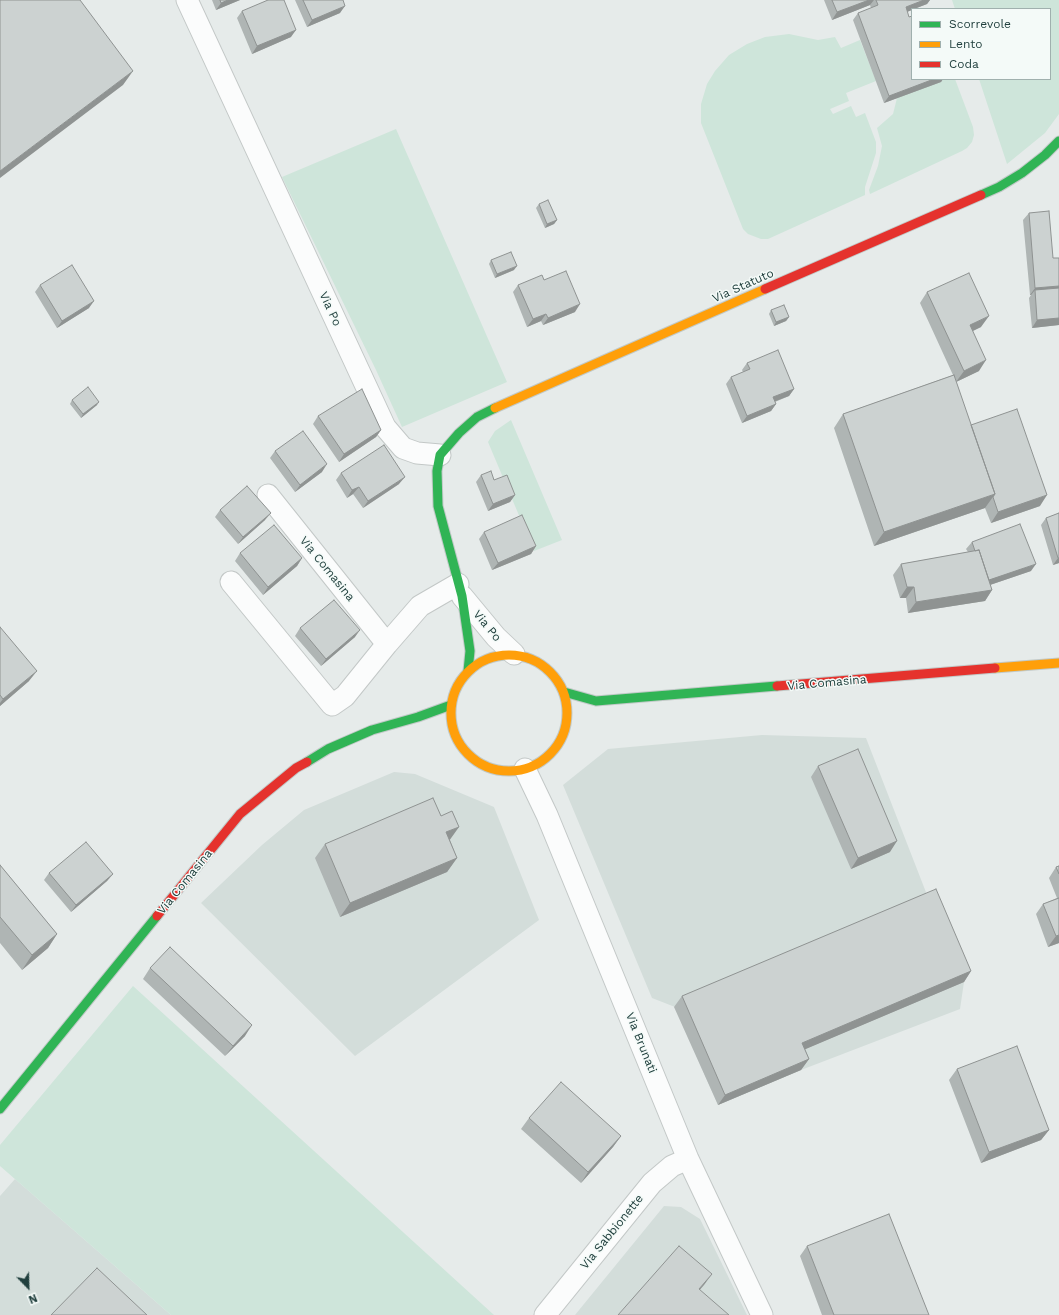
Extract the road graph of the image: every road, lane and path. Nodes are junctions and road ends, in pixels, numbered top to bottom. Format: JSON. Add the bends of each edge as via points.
{"nodes":[{"id":1,"x":187,"y":0,"type":"edge"},
{"id":2,"x":1059,"y":141,"type":"edge"},
{"id":3,"x":440,"y":455,"type":"junction"},
{"id":4,"x":268,"y":495,"type":"dead end"},
{"id":5,"x":231,"y":582,"type":"dead end"},
{"id":6,"x":460,"y":590,"type":"junction"},
{"id":7,"x":387,"y":644,"type":"junction"},
{"id":8,"x":514,"y":654,"type":"junction"},
{"id":9,"x":1059,"y":663,"type":"edge"},
{"id":10,"x":468,"y":671,"type":"junction"},
{"id":11,"x":564,"y":692,"type":"junction"},
{"id":12,"x":596,"y":701,"type":"junction"},
{"id":13,"x":451,"y":705,"type":"junction"},
{"id":14,"x":586,"y":710,"type":"dead end"},
{"id":15,"x":418,"y":717,"type":"junction"},
{"id":16,"x":576,"y":719,"type":"dead end"},
{"id":17,"x":445,"y":723,"type":"junction"},
{"id":18,"x":566,"y":728,"type":"junction"},
{"id":19,"x":525,"y":769,"type":"junction"},
{"id":20,"x":0,"y":1109,"type":"edge"},
{"id":21,"x":688,"y":1159,"type":"junction"},
{"id":22,"x":545,"y":1315,"type":"edge"},
{"id":23,"x":762,"y":1315,"type":"edge"}],
"edges":[{"from":1,"to":3,"type":"street","name":"Via Po","via":[[385,427],[403,448],[417,453]]},
{"from":2,"to":3,"type":"main road","name":"Via Statuto","via":[[1022,173],[999,187],[502,404],[477,417]]},
{"from":3,"to":6,"type":"main road","name":"Via Po","via":[[437,471],[438,506]]},
{"from":4,"to":7,"type":"street","name":"Via Comasina"},
{"from":5,"to":7,"type":"street","via":[[332,706],[345,696]]},
{"from":6,"to":7,"type":"street","via":[[420,606]]},
{"from":6,"to":8,"type":"street","name":"Via Po","via":[[496,637]]},
{"from":6,"to":10,"type":"main road","name":"Via Po","via":[[470,651]]},
{"from":8,"to":10,"type":"main road","via":[[497,655],[481,661]]},
{"from":8,"to":11,"type":"main road","via":[[530,658],[544,666],[556,677]]},
{"from":9,"to":12,"type":"main road","name":"Via Comasina"},
{"from":10,"to":13,"type":"main road","via":[[456,687]]},
{"from":11,"to":12,"type":"main road","name":"Via Comasina"},
{"from":11,"to":18,"type":"main road","via":[[568,710]]},
{"from":12,"to":14,"type":"main road"},
{"from":13,"to":15,"type":"main road","name":"Via Comasina"},
{"from":13,"to":17,"type":"main road"},
{"from":15,"to":17,"type":"main road","name":"Via Comasina"},
{"from":15,"to":20,"type":"main road","name":"Via Comasina","via":[[372,730],[328,750],[296,768],[240,814]]},
{"from":16,"to":18,"type":"main road"},
{"from":17,"to":19,"type":"main road","via":[[470,757],[487,767],[506,771]]},
{"from":18,"to":19,"type":"main road","via":[[557,746],[543,760]]},
{"from":19,"to":21,"type":"street","name":"Via Brunati","via":[[547,815]]},
{"from":21,"to":22,"type":"street","name":"Via Sabbionette","via":[[672,1166],[652,1183]]},
{"from":21,"to":23,"type":"street","name":"Via Brunati"}]}
